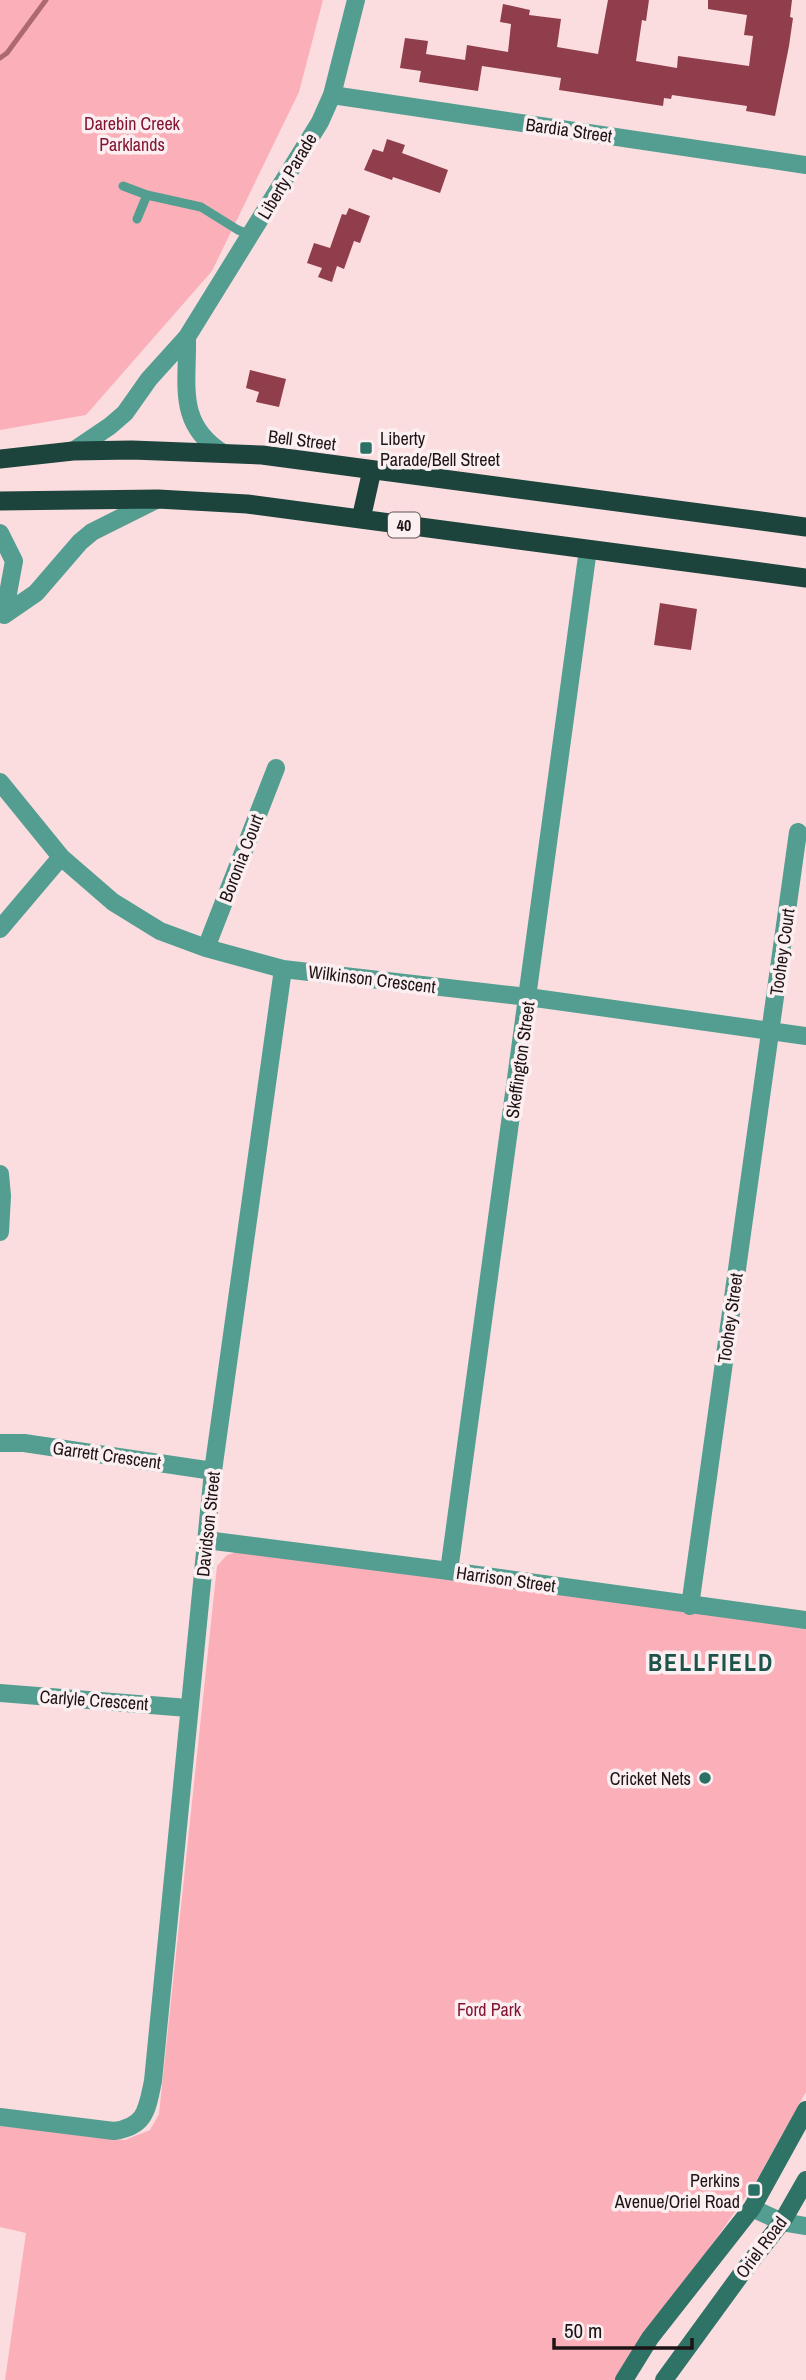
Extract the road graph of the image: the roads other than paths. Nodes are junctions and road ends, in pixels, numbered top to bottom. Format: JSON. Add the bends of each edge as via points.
{"nodes":[{"id":1,"x":356,"y":0,"type":"edge"},
{"id":2,"x":332,"y":95,"type":"junction"},
{"id":3,"x":805,"y":159,"type":"edge"},
{"id":4,"x":123,"y":187,"type":"dead end"},
{"id":5,"x":147,"y":195,"type":"junction"},
{"id":6,"x":137,"y":219,"type":"dead end"},
{"id":7,"x":251,"y":236,"type":"junction"},
{"id":8,"x":187,"y":337,"type":"junction"},
{"id":9,"x":72,"y":451,"type":"junction"},
{"id":10,"x":223,"y":453,"type":"junction"},
{"id":11,"x":0,"y":459,"type":"edge"},
{"id":12,"x":372,"y":470,"type":"junction"},
{"id":13,"x":158,"y":499,"type":"junction"},
{"id":14,"x":0,"y":501,"type":"edge"},
{"id":15,"x":361,"y":519,"type":"junction"},
{"id":16,"x":806,"y":527,"type":"edge"},
{"id":17,"x":0,"y":533,"type":"edge"},
{"id":18,"x":588,"y":550,"type":"junction"},
{"id":19,"x":806,"y":578,"type":"edge"},
{"id":20,"x":3,"y":617,"type":"edge"},
{"id":21,"x":276,"y":768,"type":"dead end"},
{"id":22,"x":0,"y":782,"type":"edge"},
{"id":23,"x":798,"y":832,"type":"dead end"},
{"id":24,"x":61,"y":857,"type":"junction"},
{"id":25,"x":0,"y":929,"type":"edge"},
{"id":26,"x":206,"y":948,"type":"junction"},
{"id":27,"x":283,"y":969,"type":"junction"},
{"id":28,"x":528,"y":997,"type":"junction"},
{"id":29,"x":771,"y":1030,"type":"junction"},
{"id":30,"x":806,"y":1036,"type":"edge"},
{"id":31,"x":0,"y":1174,"type":"edge"},
{"id":32,"x":0,"y":1232,"type":"edge"},
{"id":33,"x":0,"y":1443,"type":"edge"},
{"id":34,"x":213,"y":1471,"type":"junction"},
{"id":35,"x":206,"y":1540,"type":"junction"},
{"id":36,"x":449,"y":1571,"type":"junction"},
{"id":37,"x":690,"y":1606,"type":"junction"},
{"id":38,"x":806,"y":1620,"type":"edge"},
{"id":39,"x":0,"y":1693,"type":"edge"},
{"id":40,"x":188,"y":1709,"type":"junction"},
{"id":41,"x":806,"y":2110,"type":"edge"},
{"id":42,"x":0,"y":2117,"type":"edge"},
{"id":43,"x":806,"y":2180,"type":"edge"},
{"id":44,"x":752,"y":2208,"type":"junction"},
{"id":45,"x":782,"y":2222,"type":"junction"},
{"id":46,"x":806,"y":2226,"type":"edge"},
{"id":47,"x":624,"y":2380,"type":"edge"},
{"id":48,"x":664,"y":2380,"type":"edge"}],
"edges":[{"from":1,"to":2,"type":"street","name":"Liberty Parade"},
{"from":2,"to":3,"type":"street","name":"Bardia Street"},
{"from":2,"to":7,"type":"street","name":"Liberty Parade"},
{"from":4,"to":5,"type":"lane"},
{"from":5,"to":6,"type":"lane"},
{"from":5,"to":7,"type":"lane","via":[[201,207]]},
{"from":7,"to":8,"type":"street","name":"Liberty Parade"},
{"from":8,"to":9,"type":"street","name":"Liberty Parade","via":[[125,413]]},
{"from":8,"to":10,"type":"street","name":"Liberty Parade","via":[[189,410],[200,435]]},
{"from":9,"to":10,"type":"highway","name":"Bell Street"},
{"from":9,"to":11,"type":"highway","name":"Bell Street"},
{"from":10,"to":12,"type":"highway","name":"Bell Street"},
{"from":12,"to":15,"type":"highway"},
{"from":12,"to":16,"type":"highway","name":"Bell Street"},
{"from":13,"to":14,"type":"highway","number":"40"},
{"from":13,"to":15,"type":"highway","number":"40","via":[[247,504]]},
{"from":13,"to":20,"type":"street","via":[[92,532],[36,593]]},
{"from":15,"to":18,"type":"highway","number":"40"},
{"from":17,"to":20,"type":"street","via":[[14,561]]},
{"from":18,"to":19,"type":"highway","number":"40"},
{"from":18,"to":28,"type":"street","name":"Skeffington Street"},
{"from":21,"to":26,"type":"street","name":"Boronia Court"},
{"from":22,"to":24,"type":"street","name":"Wilkinson Crescent"},
{"from":23,"to":29,"type":"street","name":"Toohey Court"},
{"from":24,"to":25,"type":"street"},
{"from":24,"to":26,"type":"street","name":"Wilkinson Crescent","via":[[113,902],[160,931]]},
{"from":26,"to":27,"type":"street","name":"Wilkinson Crescent"},
{"from":27,"to":28,"type":"street","name":"Wilkinson Crescent"},
{"from":27,"to":34,"type":"street","name":"Davidson Street"},
{"from":28,"to":29,"type":"street","name":"Wilkinson Crescent"},
{"from":28,"to":36,"type":"street","name":"Skeffington Street"},
{"from":29,"to":30,"type":"street","name":"Wilkinson Crescent"},
{"from":29,"to":37,"type":"street","name":"Toohey Street"},
{"from":31,"to":32,"type":"street"},
{"from":33,"to":34,"type":"street","name":"Garrett Crescent"},
{"from":34,"to":35,"type":"street","name":"Davidson Street"},
{"from":35,"to":36,"type":"street","name":"Harrison Street"},
{"from":35,"to":40,"type":"street","name":"Davidson Street"},
{"from":36,"to":37,"type":"street","name":"Harrison Street"},
{"from":37,"to":38,"type":"street","name":"Harrison Street"},
{"from":39,"to":40,"type":"street","name":"Carlyle Crescent"},
{"from":40,"to":42,"type":"street","name":"Davidson Street","via":[[153,2081],[140,2123],[114,2131]]},
{"from":41,"to":44,"type":"main road","name":"Oriel Road"},
{"from":43,"to":45,"type":"main road","name":"Oriel Road"},
{"from":44,"to":45,"type":"street"},
{"from":44,"to":47,"type":"main road","name":"Oriel Road","via":[[650,2338]]},
{"from":45,"to":46,"type":"street"},
{"from":45,"to":48,"type":"main road","name":"Oriel Road"}]}
